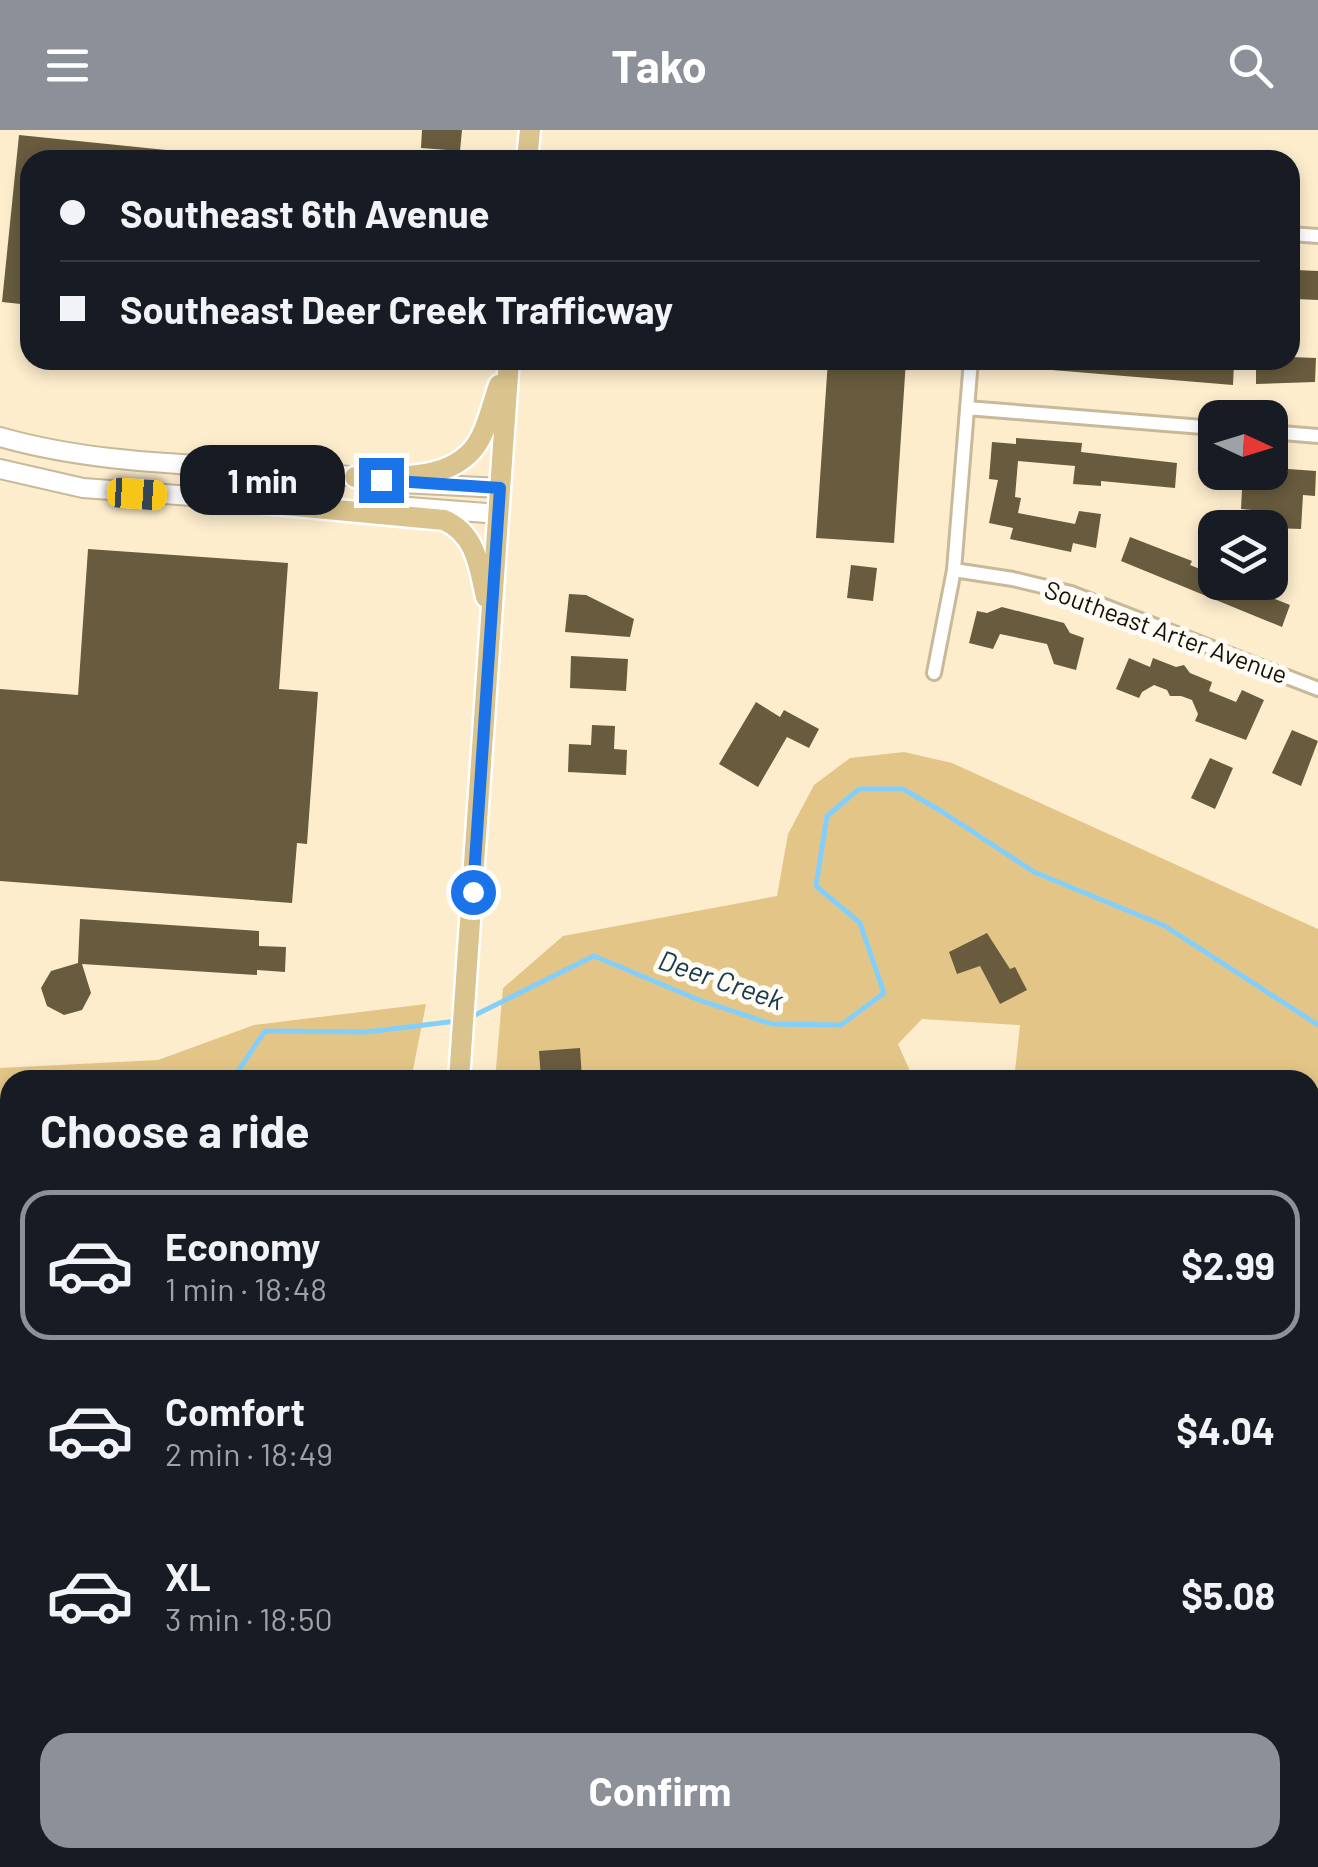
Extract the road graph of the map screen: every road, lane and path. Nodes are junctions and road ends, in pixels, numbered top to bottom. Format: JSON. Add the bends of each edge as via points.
{"nodes":[{"id":1,"x":504,"y":370,"type":"edge"},
{"id":2,"x":507,"y":370,"type":"edge"},
{"id":3,"x":970,"y":370,"type":"edge"},
{"id":4,"x":967,"y":408,"type":"junction"},
{"id":5,"x":1198,"y":427,"type":"edge"},
{"id":6,"x":1288,"y":434,"type":"edge"},
{"id":7,"x":0,"y":436,"type":"edge"},
{"id":8,"x":1318,"y":436,"type":"edge"},
{"id":9,"x":0,"y":470,"type":"edge"},
{"id":10,"x":354,"y":477,"type":"junction"},
{"id":11,"x":500,"y":488,"type":"junction"},
{"id":12,"x":220,"y":499,"type":"junction"},
{"id":13,"x":498,"y":514,"type":"junction"},
{"id":14,"x":954,"y":570,"type":"junction"},
{"id":15,"x":490,"y":614,"type":"junction"},
{"id":16,"x":934,"y":673,"type":"dead end"},
{"id":17,"x":1318,"y":689,"type":"edge"},
{"id":18,"x":460,"y":1070,"type":"edge"}],
"edges":[{"from":1,"to":10,"type":"main road","via":[[480,438],[462,460],[435,472]]},
{"from":2,"to":11,"type":"main road"},
{"from":3,"to":4,"type":"street"},
{"from":4,"to":5,"type":"street"},
{"from":4,"to":14,"type":"street"},
{"from":6,"to":8,"type":"street"},
{"from":7,"to":10,"type":"street","via":[[118,460]]},
{"from":9,"to":12,"type":"street","via":[[82,488]]},
{"from":10,"to":11,"type":"street"},
{"from":11,"to":13,"type":"main road"},
{"from":12,"to":13,"type":"street"},
{"from":12,"to":15,"type":"main road","via":[[444,520],[474,548]]},
{"from":13,"to":15,"type":"main road"},
{"from":14,"to":16,"type":"street"},
{"from":14,"to":17,"type":"street","name":"Southeast Arter Avenue","via":[[1071,593]]},
{"from":15,"to":18,"type":"main road"}]}
